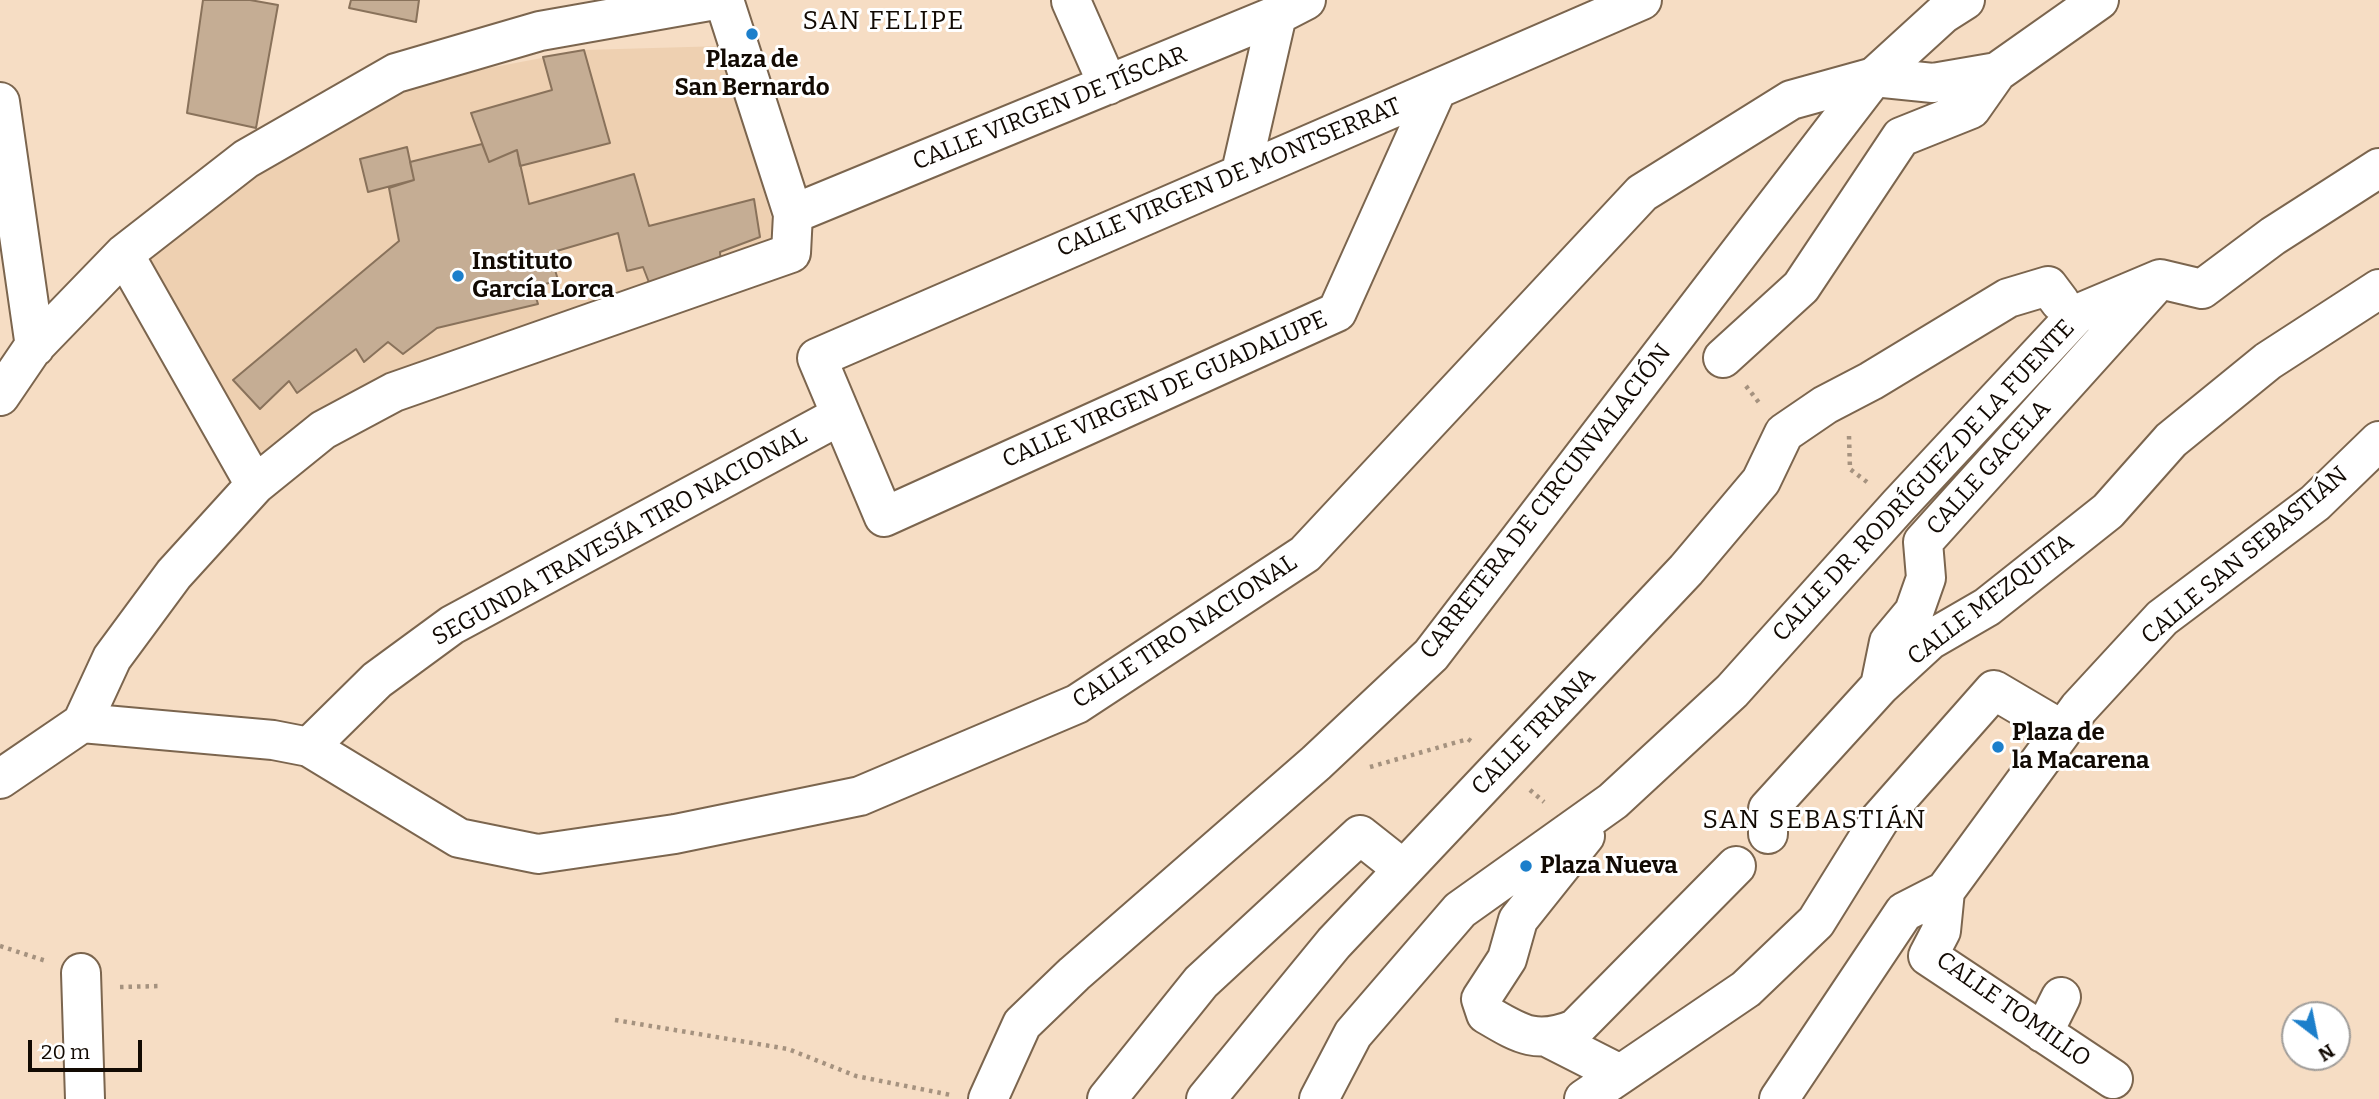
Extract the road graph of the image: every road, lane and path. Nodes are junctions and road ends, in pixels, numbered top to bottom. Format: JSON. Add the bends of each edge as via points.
{"nodes":[{"id":1,"x":715,"y":0,"type":"edge"},
{"id":2,"x":724,"y":0,"type":"edge"},
{"id":3,"x":1642,"y":0,"type":"edge"},
{"id":4,"x":1965,"y":0,"type":"edge"},
{"id":5,"x":2099,"y":0,"type":"edge"},
{"id":6,"x":1071,"y":1,"type":"edge"},
{"id":7,"x":1292,"y":8,"type":"edge"},
{"id":8,"x":1997,"y":72,"type":"junction"},
{"id":9,"x":1874,"y":77,"type":"junction"},
{"id":10,"x":1108,"y":85,"type":"junction"},
{"id":11,"x":1437,"y":89,"type":"junction"},
{"id":12,"x":0,"y":102,"type":"edge"},
{"id":13,"x":2379,"y":168,"type":"edge"},
{"id":14,"x":1241,"y":172,"type":"junction"},
{"id":15,"x":793,"y":214,"type":"junction"},
{"id":16,"x":124,"y":254,"type":"junction"},
{"id":17,"x":2160,"y":279,"type":"junction"},
{"id":18,"x":2379,"y":289,"type":"edge"},
{"id":19,"x":2060,"y":302,"type":"dead end"},
{"id":20,"x":35,"y":347,"type":"junction"},
{"id":21,"x":1723,"y":358,"type":"joint"},
{"id":22,"x":1871,"y":381,"type":"junction"},
{"id":23,"x":0,"y":396,"type":"edge"},
{"id":24,"x":841,"y":415,"type":"junction"},
{"id":25,"x":1784,"y":433,"type":"junction"},
{"id":26,"x":2379,"y":441,"type":"edge"},
{"id":27,"x":256,"y":485,"type":"junction"},
{"id":28,"x":1899,"y":505,"type":"junction"},
{"id":29,"x":1880,"y":685,"type":"junction"},
{"id":30,"x":82,"y":723,"type":"junction"},
{"id":31,"x":2062,"y":730,"type":"junction"},
{"id":32,"x":309,"y":747,"type":"junction"},
{"id":33,"x":1502,"y":765,"type":"junction"},
{"id":34,"x":1367,"y":767,"type":"dead end"},
{"id":35,"x":0,"y":779,"type":"edge"},
{"id":36,"x":1613,"y":802,"type":"junction"},
{"id":37,"x":1549,"y":807,"type":"dead end"},
{"id":38,"x":1768,"y":834,"type":"dead end"},
{"id":39,"x":1735,"y":866,"type":"dead end"},
{"id":40,"x":1403,"y":869,"type":"junction"},
{"id":41,"x":1945,"y":891,"type":"junction"},
{"id":42,"x":81,"y":973,"type":"dead end"},
{"id":43,"x":2062,"y":997,"type":"dead end"},
{"id":44,"x":615,"y":1020,"type":"dead end"},
{"id":45,"x":2043,"y":1033,"type":"junction"},
{"id":46,"x":1550,"y":1039,"type":"junction"},
{"id":47,"x":1618,"y":1073,"type":"junction"},
{"id":48,"x":2113,"y":1079,"type":"dead end"},
{"id":49,"x":974,"y":1098,"type":"edge"},
{"id":50,"x":85,"y":1099,"type":"edge"},
{"id":51,"x":1107,"y":1099,"type":"edge"},
{"id":52,"x":1206,"y":1099,"type":"edge"},
{"id":53,"x":1318,"y":1099,"type":"edge"},
{"id":54,"x":1584,"y":1099,"type":"edge"},
{"id":55,"x":1779,"y":1099,"type":"edge"}],
"edges":[{"from":1,"to":16,"type":"street","via":[[540,31],[396,73],[246,159]]},
{"from":2,"to":15,"type":"street"},
{"from":3,"to":11,"type":"street","name":"CALLE VIRGEN DE MONTSERRAT"},
{"from":4,"to":9,"type":"street","name":"CARRETERA DE CIRCUNVALACIÓN","via":[[1943,14]]},
{"from":5,"to":8,"type":"street"},
{"from":6,"to":10,"type":"street"},
{"from":7,"to":10,"type":"street","name":"CALLE VIRGEN DE TÍSCAR"},
{"from":7,"to":14,"type":"street"},
{"from":8,"to":9,"type":"street","via":[[1933,83]]},
{"from":8,"to":21,"type":"street","via":[[1971,109],[1901,137],[1801,287]]},
{"from":9,"to":32,"type":"street","name":"CALLE TIRO NACIONAL","via":[[1791,100],[1642,194],[1305,554],[1077,704],[859,796],[675,834],[538,854],[459,838]]},
{"from":9,"to":49,"type":"street","name":"CARRETERA DE CIRCUNVALACIÓN","via":[[1431,655],[1316,763],[1073,974],[1022,1024]]},
{"from":10,"to":15,"type":"street","name":"CALLE VIRGEN DE TÍSCAR"},
{"from":11,"to":14,"type":"street","name":"CALLE VIRGEN DE MONTSERRAT"},
{"from":11,"to":24,"type":"street","name":"CALLE VIRGEN DE GUADALUPE","via":[[1337,312],[884,517]]},
{"from":12,"to":20,"type":"street"},
{"from":13,"to":17,"type":"street","via":[[2273,236],[2202,289]]},
{"from":14,"to":24,"type":"street","name":"CALLE VIRGEN DE MONTSERRAT","via":[[817,358]]},
{"from":15,"to":27,"type":"street","via":[[791,253],[394,392],[323,430]]},
{"from":16,"to":20,"type":"street"},
{"from":16,"to":27,"type":"street"},
{"from":17,"to":28,"type":"street","name":"CALLE DR. RODRÍGUEZ DE LA FUENTE","via":[[2077,314]]},
{"from":17,"to":29,"type":"street","name":"CALLE GACELA","via":[[1923,541],[1926,578],[1914,612],[1889,642]]},
{"from":18,"to":29,"type":"street","name":"CALLE MEZQUITA","via":[[2267,361],[2171,440],[2108,512],[1987,607],[1930,640]]},
{"from":19,"to":22,"type":"street","via":[[2048,286],[2008,298]]},
{"from":20,"to":23,"type":"street"},
{"from":21,"to":25,"type":"path"},
{"from":22,"to":25,"type":"street"},
{"from":22,"to":28,"type":"path","via":[[1849,426],[1850,469]]},
{"from":24,"to":32,"type":"street","name":"SEGUNDA TRAVESÍA TIRO NACIONAL","via":[[452,625],[377,680]]},
{"from":25,"to":33,"type":"street","name":"CALLE TRIANA","via":[[1761,481],[1686,570]]},
{"from":26,"to":31,"type":"street","name":"CALLE SAN SEBASTIÁN","via":[[2315,503],[2162,618]]},
{"from":27,"to":30,"type":"street","via":[[174,574],[112,658]]},
{"from":28,"to":36,"type":"street","name":"CALLE DR. RODRÍGUEZ DE LA FUENTE","via":[[1732,691]]},
{"from":29,"to":38,"type":"street","name":"CALLE MEZQUITA","via":[[1768,809]]},
{"from":30,"to":32,"type":"street","name":"CALLE TIRO NACIONAL"},
{"from":30,"to":35,"type":"street"},
{"from":31,"to":41,"type":"street","name":"CALLE SAN SEBASTIÁN"},
{"from":31,"to":47,"type":"street","via":[[1994,690],[1880,819],[1816,922],[1746,989]]},
{"from":33,"to":34,"type":"path","via":[[1468,739]]},
{"from":33,"to":37,"type":"path"},
{"from":33,"to":40,"type":"street","name":"CALLE TRIANA"},
{"from":36,"to":46,"type":"street","via":[[1518,920],[1507,959],[1481,999],[1486,1014],[1519,1034]]},
{"from":36,"to":53,"type":"street","via":[[1460,910],[1353,1034]]},
{"from":39,"to":46,"type":"street","via":[[1575,1029]]},
{"from":40,"to":51,"type":"street","via":[[1360,835],[1201,982]]},
{"from":40,"to":52,"type":"street","name":"CALLE TRIANA","via":[[1324,954]]},
{"from":41,"to":45,"type":"street","name":"CALLE TOMILLO","via":[[1941,931],[1928,956]]},
{"from":41,"to":55,"type":"street","name":"CALLE SAN SEBASTIÁN","via":[[1904,912]]},
{"from":42,"to":50,"type":"street"},
{"from":43,"to":45,"type":"street"},
{"from":44,"to":49,"type":"path","via":[[788,1049],[856,1076]]},
{"from":45,"to":48,"type":"street","name":"CALLE TOMILLO"},
{"from":46,"to":47,"type":"street"},
{"from":47,"to":54,"type":"street"}]}
